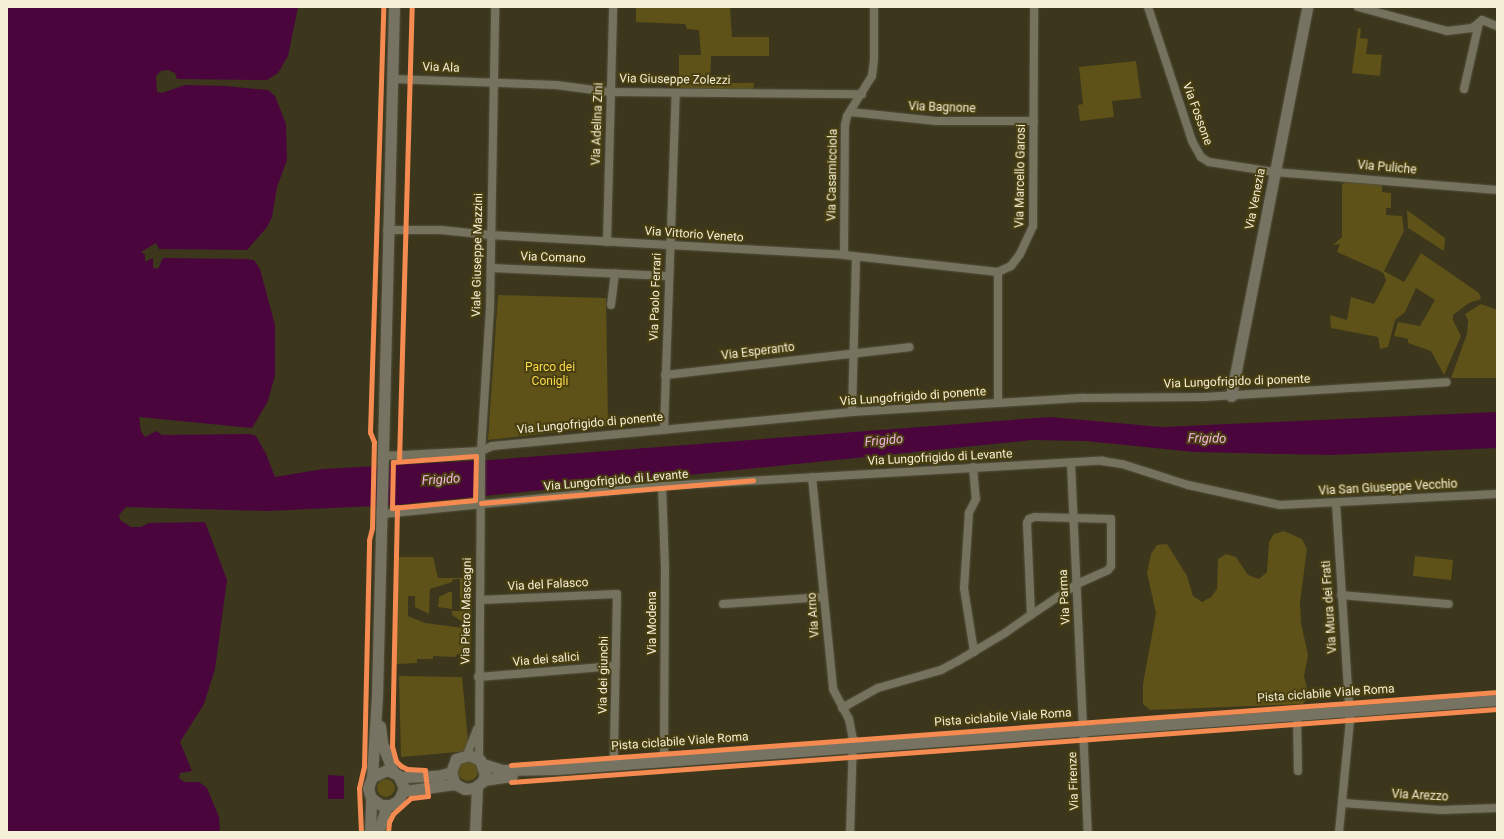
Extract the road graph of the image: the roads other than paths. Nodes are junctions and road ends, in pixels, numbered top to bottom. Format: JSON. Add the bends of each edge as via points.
{"nodes":[{"id":1,"x":394,"y":7,"type":"edge"},
{"id":2,"x":495,"y":7,"type":"edge"},
{"id":3,"x":613,"y":7,"type":"edge"},
{"id":4,"x":874,"y":7,"type":"edge"},
{"id":5,"x":1034,"y":7,"type":"edge"},
{"id":6,"x":1148,"y":7,"type":"edge"},
{"id":7,"x":1307,"y":7,"type":"edge"},
{"id":8,"x":1358,"y":7,"type":"edge"},
{"id":9,"x":1479,"y":23,"type":"junction"},
{"id":10,"x":1497,"y":26,"type":"edge"},
{"id":11,"x":392,"y":79,"type":"junction"},
{"id":12,"x":491,"y":82,"type":"junction"},
{"id":13,"x":1464,"y":89,"type":"dead end"},
{"id":14,"x":610,"y":92,"type":"junction"},
{"id":15,"x":676,"y":94,"type":"junction"},
{"id":16,"x":862,"y":94,"type":"junction"},
{"id":17,"x":850,"y":112,"type":"junction"},
{"id":18,"x":1034,"y":121,"type":"junction"},
{"id":19,"x":1274,"y":172,"type":"junction"},
{"id":20,"x":1497,"y":190,"type":"edge"},
{"id":21,"x":387,"y":230,"type":"junction"},
{"id":22,"x":490,"y":235,"type":"junction"},
{"id":23,"x":607,"y":242,"type":"junction"},
{"id":24,"x":670,"y":245,"type":"junction"},
{"id":25,"x":844,"y":255,"type":"junction"},
{"id":26,"x":856,"y":258,"type":"junction"},
{"id":27,"x":491,"y":268,"type":"junction"},
{"id":28,"x":998,"y":272,"type":"junction"},
{"id":29,"x":615,"y":273,"type":"junction"},
{"id":30,"x":668,"y":276,"type":"junction"},
{"id":31,"x":611,"y":305,"type":"dead end"},
{"id":32,"x":909,"y":347,"type":"dead end"},
{"id":33,"x":853,"y":353,"type":"junction"},
{"id":34,"x":665,"y":375,"type":"junction"},
{"id":35,"x":1447,"y":382,"type":"dead end"},
{"id":36,"x":1231,"y":396,"type":"junction"},
{"id":37,"x":998,"y":403,"type":"junction"},
{"id":38,"x":852,"y":412,"type":"junction"},
{"id":39,"x":664,"y":430,"type":"junction"},
{"id":40,"x":481,"y":454,"type":"junction"},
{"id":41,"x":383,"y":460,"type":"junction"},
{"id":42,"x":1071,"y":463,"type":"junction"},
{"id":43,"x":973,"y":467,"type":"junction"},
{"id":44,"x":812,"y":477,"type":"junction"},
{"id":45,"x":662,"y":486,"type":"junction"},
{"id":46,"x":1497,"y":494,"type":"edge"},
{"id":47,"x":481,"y":500,"type":"junction"},
{"id":48,"x":1336,"y":503,"type":"junction"},
{"id":49,"x":1280,"y":505,"type":"joint"},
{"id":50,"x":382,"y":511,"type":"junction"},
{"id":51,"x":1073,"y":518,"type":"junction"},
{"id":52,"x":1077,"y":584,"type":"junction"},
{"id":53,"x":617,"y":594,"type":"joint"},
{"id":54,"x":1341,"y":595,"type":"junction"},
{"id":55,"x":824,"y":597,"type":"junction"},
{"id":56,"x":480,"y":600,"type":"junction"},
{"id":57,"x":723,"y":604,"type":"dead end"},
{"id":58,"x":1449,"y":604,"type":"dead end"},
{"id":59,"x":1032,"y":615,"type":"junction"},
{"id":60,"x":974,"y":652,"type":"junction"},
{"id":61,"x":616,"y":666,"type":"junction"},
{"id":62,"x":478,"y":677,"type":"junction"},
{"id":63,"x":377,"y":696,"type":"junction"},
{"id":64,"x":1497,"y":700,"type":"edge"},
{"id":65,"x":842,"y":708,"type":"junction"},
{"id":66,"x":1349,"y":710,"type":"junction"},
{"id":67,"x":1297,"y":715,"type":"junction"},
{"id":68,"x":479,"y":720,"type":"junction"},
{"id":69,"x":1084,"y":730,"type":"junction"},
{"id":70,"x":854,"y":747,"type":"junction"},
{"id":71,"x":467,"y":755,"type":"junction"},
{"id":72,"x":614,"y":757,"type":"dead end"},
{"id":73,"x":481,"y":761,"type":"junction"},
{"id":74,"x":664,"y":761,"type":"junction"},
{"id":75,"x":556,"y":769,"type":"junction"},
{"id":76,"x":1298,"y":771,"type":"dead end"},
{"id":77,"x":450,"y":772,"type":"junction"},
{"id":78,"x":396,"y":774,"type":"junction"},
{"id":79,"x":372,"y":777,"type":"junction"},
{"id":80,"x":480,"y":784,"type":"junction"},
{"id":81,"x":460,"y":787,"type":"junction"},
{"id":82,"x":404,"y":791,"type":"junction"},
{"id":83,"x":371,"y":798,"type":"junction"},
{"id":84,"x":1343,"y":804,"type":"junction"},
{"id":85,"x":386,"y":806,"type":"junction"},
{"id":86,"x":1497,"y":808,"type":"edge"},
{"id":87,"x":370,"y":832,"type":"edge"},
{"id":88,"x":378,"y":832,"type":"edge"},
{"id":89,"x":474,"y":832,"type":"edge"},
{"id":90,"x":850,"y":832,"type":"edge"},
{"id":91,"x":1088,"y":832,"type":"edge"},
{"id":92,"x":1339,"y":832,"type":"edge"}],
"edges":[{"from":1,"to":11,"type":"main road"},
{"from":2,"to":12,"type":"street","name":"Viale Giuseppe Mazzini"},
{"from":3,"to":14,"type":"street","name":"Via Adelina Zini"},
{"from":4,"to":16,"type":"street","name":"Via Casamicciola","via":[[872,76]]},
{"from":5,"to":18,"type":"street","name":"Via Marcello Garosi"},
{"from":6,"to":19,"type":"street","name":"Via Fossone","via":[[1196,150],[1209,162]]},
{"from":7,"to":19,"type":"main road","name":"Via Venezia"},
{"from":8,"to":9,"type":"street","via":[[1447,31],[1472,28]]},
{"from":9,"to":10,"type":"street","via":[[1482,20]]},
{"from":9,"to":13,"type":"street"},
{"from":11,"to":12,"type":"street","name":"Via Ala"},
{"from":11,"to":21,"type":"main road"},
{"from":12,"to":14,"type":"street","name":"Via Giuseppe Zolezzi","via":[[556,85]]},
{"from":12,"to":22,"type":"street","name":"Viale Giuseppe Mazzini"},
{"from":14,"to":15,"type":"street","name":"Via Giuseppe Zolezzi"},
{"from":14,"to":23,"type":"street","name":"Via Adelina Zini"},
{"from":15,"to":16,"type":"street","name":"Via Giuseppe Zolezzi"},
{"from":15,"to":24,"type":"street","name":"Via Paolo Ferrari"},
{"from":16,"to":17,"type":"street","name":"Via Casamicciola"},
{"from":17,"to":18,"type":"street","name":"Via Bagnone","via":[[937,121]]},
{"from":17,"to":25,"type":"street","name":"Via Casamicciola","via":[[845,125]]},
{"from":18,"to":28,"type":"street","name":"Via Marcello Garosi","via":[[1032,232],[1027,244],[1011,266]]},
{"from":19,"to":20,"type":"street","name":"Via Puliche"},
{"from":19,"to":36,"type":"main road","name":"Via Venezia"},
{"from":21,"to":22,"type":"street","name":"Via Vittorio Veneto","via":[[441,230]]},
{"from":21,"to":41,"type":"main road"},
{"from":22,"to":23,"type":"street","name":"Via Vittorio Veneto"},
{"from":22,"to":27,"type":"street","name":"Viale Giuseppe Mazzini"},
{"from":23,"to":24,"type":"street","name":"Via Vittorio Veneto"},
{"from":24,"to":25,"type":"street","name":"Via Vittorio Veneto"},
{"from":24,"to":30,"type":"street","name":"Via Paolo Ferrari"},
{"from":25,"to":26,"type":"street","name":"Via Vittorio Veneto"},
{"from":26,"to":28,"type":"street","name":"Via Vittorio Veneto"},
{"from":26,"to":33,"type":"street"},
{"from":27,"to":29,"type":"street","name":"Via Comano"},
{"from":27,"to":40,"type":"street","name":"Viale Giuseppe Mazzini"},
{"from":28,"to":37,"type":"street"},
{"from":29,"to":30,"type":"street","name":"Via Comano"},
{"from":29,"to":31,"type":"street"},
{"from":30,"to":34,"type":"street","name":"Via Paolo Ferrari"},
{"from":32,"to":33,"type":"street","name":"Via Esperanto"},
{"from":33,"to":34,"type":"street","name":"Via Esperanto"},
{"from":33,"to":38,"type":"street"},
{"from":34,"to":39,"type":"street","name":"Via Paolo Ferrari"},
{"from":35,"to":36,"type":"street","name":"Via Lungofrigido di ponente"},
{"from":36,"to":37,"type":"street","name":"Via Lungofrigido di ponente","via":[[1092,398]]},
{"from":37,"to":38,"type":"street","name":"Via Lungofrigido di ponente"},
{"from":38,"to":39,"type":"street","name":"Via Lungofrigido di ponente"},
{"from":39,"to":40,"type":"street","name":"Via Lungofrigido di ponente","via":[[492,446]]},
{"from":40,"to":41,"type":"street","name":"Via Lungofrigido di ponente"},
{"from":40,"to":47,"type":"street","name":"Viale Giuseppe Mazzini"},
{"from":41,"to":50,"type":"main road"},
{"from":42,"to":43,"type":"street","name":"Via Lungofrigido di Levante"},
{"from":42,"to":49,"type":"street","name":"Via Lungofrigido di Levante","via":[[1102,461],[1122,464],[1188,485]]},
{"from":42,"to":51,"type":"street","name":"Via Parma"},
{"from":43,"to":44,"type":"street","name":"Via Lungofrigido di Levante"},
{"from":43,"to":60,"type":"street","via":[[976,499],[969,514],[964,588]]},
{"from":44,"to":45,"type":"street","name":"Via Lungofrigido di Levante"},
{"from":44,"to":55,"type":"street","name":"Via Arno"},
{"from":45,"to":47,"type":"street","name":"Via Lungofrigido di Levante"},
{"from":45,"to":74,"type":"street","name":"Via Modena","via":[[665,568]]},
{"from":46,"to":48,"type":"street","name":"Via San Giuseppe Vecchio"},
{"from":47,"to":50,"type":"street","name":"Via Lungofrigido di Levante"},
{"from":47,"to":56,"type":"street","name":"Via Pietro Mascagni"},
{"from":48,"to":49,"type":"street","name":"Via San Giuseppe Vecchio"},
{"from":48,"to":54,"type":"street","name":"Via Mura dei Frati"},
{"from":50,"to":63,"type":"main road"},
{"from":51,"to":52,"type":"street","name":"Via Parma"},
{"from":51,"to":52,"type":"street","via":[[1110,519],[1111,566],[1089,581]]},
{"from":51,"to":59,"type":"street","via":[[1035,517],[1027,523]]},
{"from":52,"to":59,"type":"street"},
{"from":52,"to":69,"type":"street","name":"Via Parma"},
{"from":53,"to":56,"type":"street","name":"Via del Falasco"},
{"from":53,"to":61,"type":"street","name":"Via dei giunchi"},
{"from":54,"to":58,"type":"street"},
{"from":54,"to":66,"type":"street","name":"Via Mura dei Frati"},
{"from":55,"to":57,"type":"street"},
{"from":55,"to":65,"type":"street","name":"Via Arno","via":[[834,689]]},
{"from":56,"to":62,"type":"street","name":"Via Pietro Mascagni"},
{"from":59,"to":60,"type":"street"},
{"from":60,"to":65,"type":"street","via":[[941,670],[878,688]]},
{"from":61,"to":62,"type":"street","name":"Via dei salici"},
{"from":61,"to":72,"type":"street","name":"Via dei giunchi"},
{"from":62,"to":68,"type":"street","name":"Via Pietro Mascagni"},
{"from":63,"to":78,"type":"main road","via":[[382,743]]},
{"from":63,"to":79,"type":"main road"},
{"from":64,"to":66,"type":"main road"},
{"from":65,"to":70,"type":"street","name":"Via Arno","via":[[849,719]]},
{"from":66,"to":67,"type":"main road"},
{"from":66,"to":84,"type":"street","via":[[1349,749]]},
{"from":67,"to":69,"type":"main road"},
{"from":67,"to":76,"type":"street"},
{"from":68,"to":71,"type":"street","name":"Via Pietro Mascagni"},
{"from":68,"to":73,"type":"street","name":"Via Pietro Mascagni"},
{"from":69,"to":70,"type":"main road"},
{"from":69,"to":91,"type":"street","name":"Via Firenze"},
{"from":70,"to":74,"type":"main road"},
{"from":70,"to":90,"type":"street","name":"Via Arno"},
{"from":71,"to":73,"type":"main road"},
{"from":71,"to":77,"type":"main road","via":[[456,759]]},
{"from":73,"to":75,"type":"main road","via":[[503,770]]},
{"from":73,"to":80,"type":"main road","via":[[485,772]]},
{"from":74,"to":75,"type":"main road"},
{"from":75,"to":80,"type":"main road"},
{"from":77,"to":78,"type":"main road","via":[[438,776]]},
{"from":77,"to":81,"type":"main road"},
{"from":78,"to":79,"type":"main road","via":[[381,771]]},
{"from":78,"to":82,"type":"main road"},
{"from":79,"to":83,"type":"main road","via":[[368,788]]},
{"from":80,"to":81,"type":"main road"},
{"from":80,"to":89,"type":"main road"},
{"from":81,"to":82,"type":"main road"},
{"from":81,"to":89,"type":"main road","via":[[472,803]]},
{"from":82,"to":85,"type":"main road","via":[[396,803]]},
{"from":83,"to":85,"type":"main road"},
{"from":83,"to":87,"type":"main road"},
{"from":84,"to":86,"type":"street","name":"Via Arezzo","via":[[1441,810]]},
{"from":84,"to":92,"type":"street"},
{"from":85,"to":88,"type":"main road"}]}
